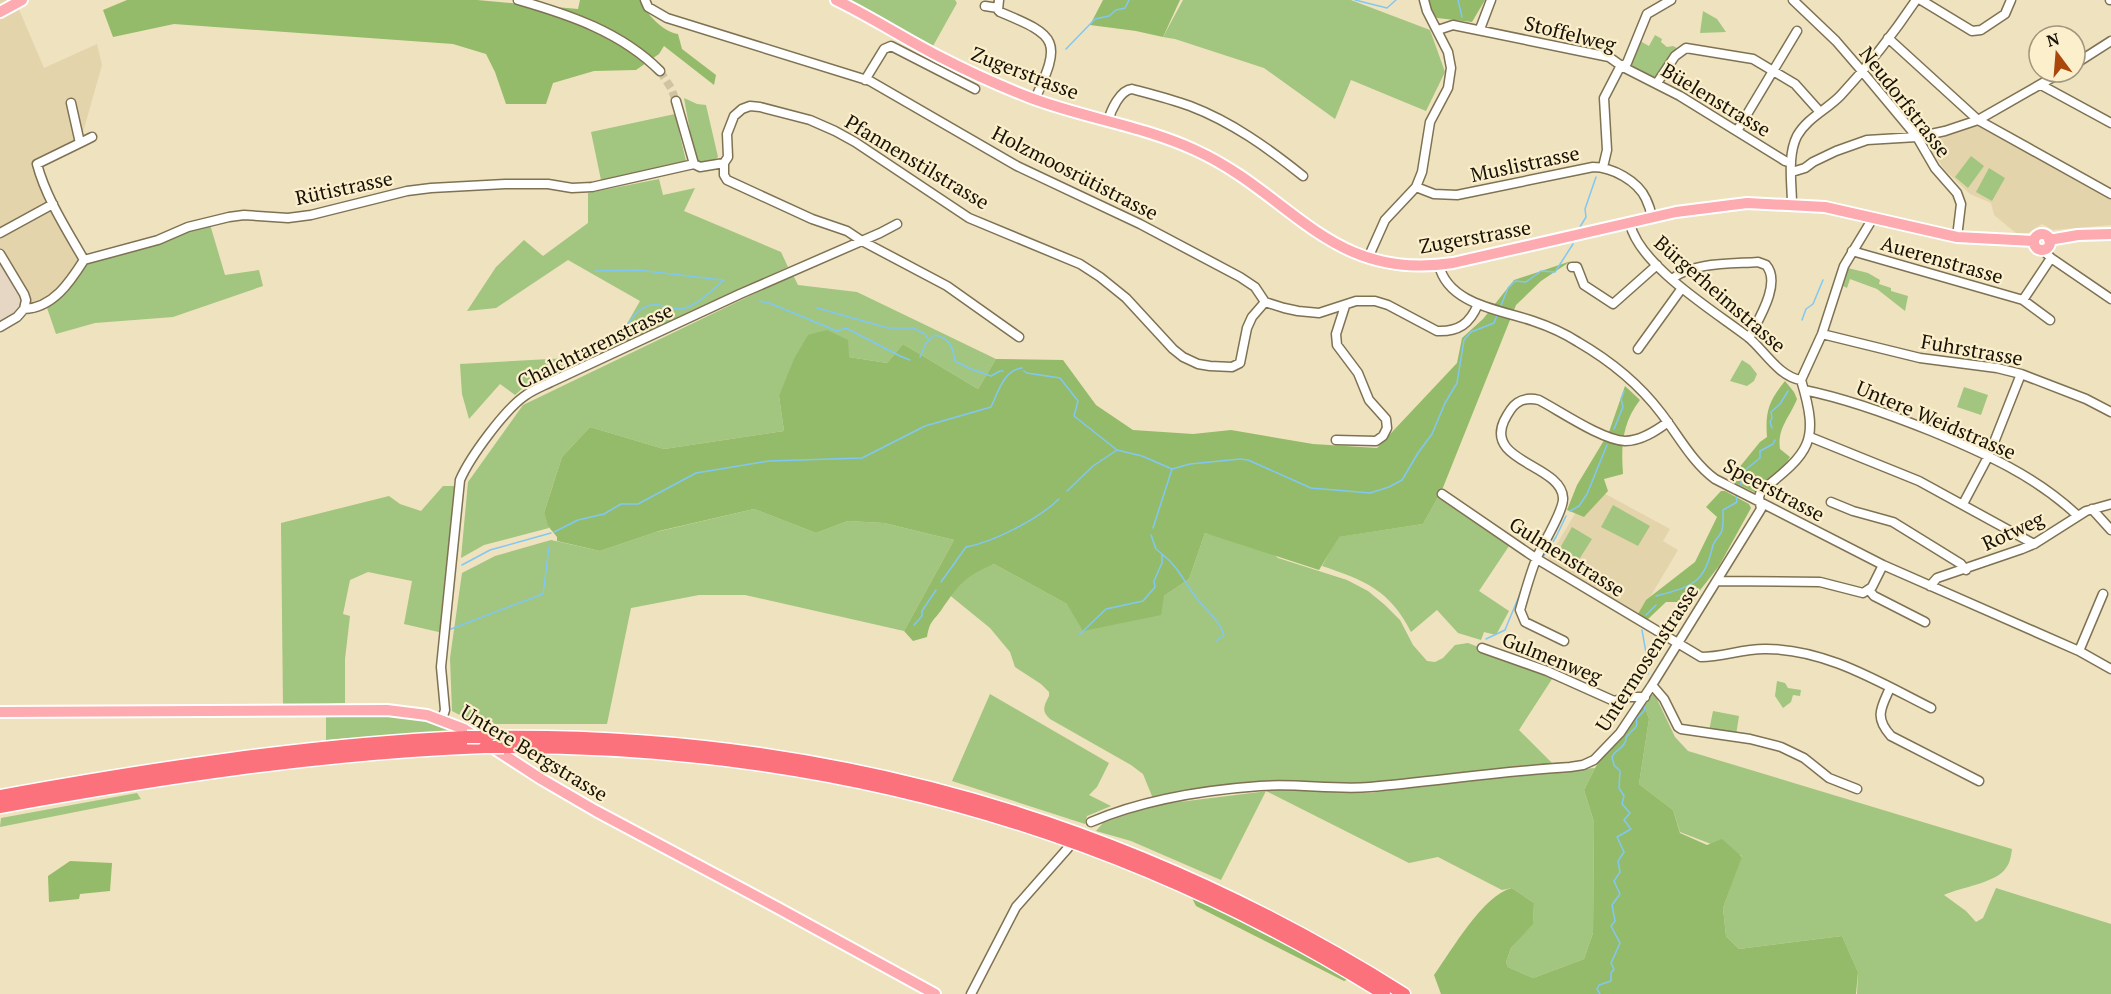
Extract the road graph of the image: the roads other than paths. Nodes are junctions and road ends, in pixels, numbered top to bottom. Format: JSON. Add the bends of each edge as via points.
{"nodes":[{"id":1,"x":22,"y":0,"type":"edge"},
{"id":2,"x":518,"y":0,"type":"edge"},
{"id":3,"x":645,"y":0,"type":"edge"},
{"id":4,"x":836,"y":0,"type":"edge"},
{"id":5,"x":1425,"y":0,"type":"edge"},
{"id":6,"x":1491,"y":0,"type":"edge"},
{"id":7,"x":1671,"y":0,"type":"edge"},
{"id":8,"x":1793,"y":0,"type":"edge"},
{"id":9,"x":1916,"y":0,"type":"edge"},
{"id":10,"x":1921,"y":0,"type":"edge"},
{"id":11,"x":2011,"y":0,"type":"edge"},
{"id":12,"x":999,"y":4,"type":"edge"},
{"id":13,"x":985,"y":6,"type":"dead end"},
{"id":14,"x":0,"y":12,"type":"edge"},
{"id":15,"x":1480,"y":29,"type":"junction"},
{"id":16,"x":1438,"y":30,"type":"junction"},
{"id":17,"x":1797,"y":31,"type":"dead end"},
{"id":18,"x":1888,"y":38,"type":"junction"},
{"id":19,"x":2111,"y":41,"type":"edge"},
{"id":20,"x":2087,"y":56,"type":"edge"},
{"id":21,"x":1623,"y":66,"type":"junction"},
{"id":22,"x":1861,"y":70,"type":"junction"},
{"id":23,"x":660,"y":71,"type":"tunnel mouth"},
{"id":24,"x":1773,"y":71,"type":"junction"},
{"id":25,"x":865,"y":80,"type":"junction"},
{"id":26,"x":1658,"y":83,"type":"junction"},
{"id":27,"x":2041,"y":85,"type":"joint"},
{"id":28,"x":975,"y":89,"type":"dead end"},
{"id":29,"x":1035,"y":99,"type":"junction"},
{"id":30,"x":676,"y":100,"type":"tunnel mouth"},
{"id":31,"x":71,"y":103,"type":"dead end"},
{"id":32,"x":1820,"y":112,"type":"junction"},
{"id":33,"x":1978,"y":120,"type":"junction"},
{"id":34,"x":1108,"y":121,"type":"junction"},
{"id":35,"x":2111,"y":123,"type":"edge"},
{"id":36,"x":1737,"y":131,"type":"junction"},
{"id":37,"x":92,"y":137,"type":"dead end"},
{"id":38,"x":1917,"y":137,"type":"junction"},
{"id":39,"x":80,"y":143,"type":"junction"},
{"id":40,"x":724,"y":163,"type":"junction"},
{"id":41,"x":694,"y":164,"type":"junction"},
{"id":42,"x":1603,"y":167,"type":"junction"},
{"id":43,"x":1792,"y":167,"type":"junction"},
{"id":44,"x":1303,"y":176,"type":"dead end"},
{"id":45,"x":1416,"y":187,"type":"junction"},
{"id":46,"x":2111,"y":194,"type":"edge"},
{"id":47,"x":53,"y":204,"type":"junction"},
{"id":48,"x":1792,"y":205,"type":"junction"},
{"id":49,"x":1652,"y":218,"type":"junction"},
{"id":50,"x":1873,"y":218,"type":"junction"},
{"id":51,"x":897,"y":224,"type":"dead end"},
{"id":52,"x":1630,"y":224,"type":"junction"},
{"id":53,"x":0,"y":233,"type":"edge"},
{"id":54,"x":2111,"y":234,"type":"edge"},
{"id":55,"x":1957,"y":237,"type":"junction"},
{"id":56,"x":862,"y":242,"type":"junction"},
{"id":57,"x":2048,"y":249,"type":"junction"},
{"id":58,"x":1852,"y":251,"type":"junction"},
{"id":59,"x":0,"y":254,"type":"edge"},
{"id":60,"x":1368,"y":258,"type":"junction"},
{"id":61,"x":84,"y":261,"type":"junction"},
{"id":62,"x":1439,"y":265,"type":"junction"},
{"id":63,"x":1657,"y":265,"type":"junction"},
{"id":64,"x":1572,"y":267,"type":"dead end"},
{"id":65,"x":1672,"y":279,"type":"junction"},
{"id":66,"x":1682,"y":288,"type":"junction"},
{"id":67,"x":2111,"y":299,"type":"edge"},
{"id":68,"x":2023,"y":300,"type":"junction"},
{"id":69,"x":1265,"y":302,"type":"junction"},
{"id":70,"x":1478,"y":304,"type":"junction"},
{"id":71,"x":1345,"y":306,"type":"junction"},
{"id":72,"x":24,"y":309,"type":"junction"},
{"id":73,"x":2050,"y":320,"type":"dead end"},
{"id":74,"x":0,"y":327,"type":"edge"},
{"id":75,"x":1822,"y":334,"type":"junction"},
{"id":76,"x":1019,"y":338,"type":"dead end"},
{"id":77,"x":1749,"y":338,"type":"junction"},
{"id":78,"x":1638,"y":349,"type":"dead end"},
{"id":79,"x":2020,"y":374,"type":"junction"},
{"id":80,"x":1801,"y":380,"type":"junction"},
{"id":81,"x":1804,"y":390,"type":"junction"},
{"id":82,"x":2111,"y":412,"type":"edge"},
{"id":83,"x":1668,"y":422,"type":"junction"},
{"id":84,"x":1810,"y":437,"type":"junction"},
{"id":85,"x":1336,"y":440,"type":"dead end"},
{"id":86,"x":1989,"y":455,"type":"junction"},
{"id":87,"x":1442,"y":494,"type":"dead end"},
{"id":88,"x":1757,"y":502,"type":"junction"},
{"id":89,"x":1831,"y":502,"type":"dead end"},
{"id":90,"x":1963,"y":504,"type":"junction"},
{"id":91,"x":2111,"y":504,"type":"edge"},
{"id":92,"x":2092,"y":509,"type":"junction"},
{"id":93,"x":2078,"y":516,"type":"junction"},
{"id":94,"x":2111,"y":530,"type":"edge"},
{"id":95,"x":2034,"y":544,"type":"junction"},
{"id":96,"x":1537,"y":559,"type":"junction"},
{"id":97,"x":1883,"y":565,"type":"junction"},
{"id":98,"x":1966,"y":570,"type":"junction"},
{"id":99,"x":1718,"y":582,"type":"junction"},
{"id":100,"x":1930,"y":585,"type":"junction"},
{"id":101,"x":1869,"y":590,"type":"junction"},
{"id":102,"x":2103,"y":594,"type":"dead end"},
{"id":103,"x":1925,"y":621,"type":"dead end"},
{"id":104,"x":1564,"y":641,"type":"dead end"},
{"id":105,"x":1677,"y":645,"type":"junction"},
{"id":106,"x":1482,"y":648,"type":"dead end"},
{"id":107,"x":2079,"y":651,"type":"junction"},
{"id":108,"x":2111,"y":669,"type":"edge"},
{"id":109,"x":1652,"y":685,"type":"junction"},
{"id":110,"x":1890,"y":688,"type":"junction"},
{"id":111,"x":1645,"y":697,"type":"junction"},
{"id":112,"x":1931,"y":708,"type":"dead end"},
{"id":113,"x":0,"y":712,"type":"edge"},
{"id":114,"x":442,"y":719,"type":"junction"},
{"id":115,"x":487,"y":742,"type":"junction"},
{"id":116,"x":1979,"y":781,"type":"dead end"},
{"id":117,"x":1857,"y":789,"type":"dead end"},
{"id":118,"x":0,"y":796,"type":"edge"},
{"id":119,"x":34,"y":801,"type":"junction"},
{"id":120,"x":0,"y":807,"type":"edge"},
{"id":121,"x":0,"y":812,"type":"edge"},
{"id":122,"x":1091,"y":822,"type":"dead end"},
{"id":123,"x":1068,"y":848,"type":"dead end"},
{"id":124,"x":934,"y":994,"type":"edge"},
{"id":125,"x":970,"y":994,"type":"edge"},
{"id":126,"x":1384,"y":994,"type":"edge"},
{"id":127,"x":1404,"y":994,"type":"edge"}],
"edges":[{"from":1,"to":14,"type":"main road"},
{"from":2,"to":23,"type":"street","via":[[593,26],[627,43]]},
{"from":3,"to":25,"type":"street","name":"Holzmoosrütistrasse","via":[[648,7],[667,18]]},
{"from":4,"to":29,"type":"main road","name":"Zugerstrasse","via":[[939,57]]},
{"from":5,"to":16,"type":"street"},
{"from":6,"to":15,"type":"street"},
{"from":7,"to":21,"type":"street","via":[[1647,14]]},
{"from":8,"to":22,"type":"street","name":"Neudorfstrasse"},
{"from":9,"to":18,"type":"street"},
{"from":10,"to":11,"type":"street","via":[[1972,31],[1981,30],[2005,15]]},
{"from":12,"to":13,"type":"street"},
{"from":12,"to":29,"type":"street","via":[[1000,12],[1035,27],[1051,44],[1051,62]]},
{"from":15,"to":16,"type":"street","name":"Stoffelweg","via":[[1453,25]]},
{"from":15,"to":21,"type":"street","name":"Stoffelweg","via":[[1599,54]]},
{"from":16,"to":45,"type":"street","via":[[1451,68],[1448,88],[1430,122]]},
{"from":17,"to":24,"type":"street"},
{"from":18,"to":22,"type":"street"},
{"from":18,"to":33,"type":"street"},
{"from":19,"to":20,"type":"street"},
{"from":21,"to":26,"type":"street","name":"Büelenstrasse"},
{"from":21,"to":42,"type":"street","via":[[1604,98],[1607,150]]},
{"from":22,"to":32,"type":"street","via":[[1840,96]]},
{"from":22,"to":38,"type":"street","name":"Neudorfstrasse"},
{"from":24,"to":26,"type":"street","via":[[1753,59],[1686,48],[1675,56]]},
{"from":24,"to":32,"type":"street","via":[[1795,84]]},
{"from":24,"to":36,"type":"street"},
{"from":25,"to":28,"type":"street","via":[[884,49],[891,46]]},
{"from":25,"to":69,"type":"street","name":"Holzmoosrütistrasse","via":[[1017,166],[1240,277]]},
{"from":26,"to":36,"type":"street","name":"Büelenstrasse"},
{"from":27,"to":33,"type":"street"},
{"from":27,"to":35,"type":"street"},
{"from":29,"to":34,"type":"main road","name":"Zugerstrasse"},
{"from":30,"to":41,"type":"street"},
{"from":31,"to":39,"type":"street"},
{"from":32,"to":43,"type":"street","via":[[1798,134]]},
{"from":33,"to":38,"type":"street"},
{"from":33,"to":46,"type":"street"},
{"from":34,"to":44,"type":"street","via":[[1125,91],[1132,88],[1217,118],[1266,147]]},
{"from":34,"to":60,"type":"main road","name":"Zugerstrasse","via":[[1177,142],[1226,166],[1334,244]]},
{"from":36,"to":43,"type":"street","name":"Büelenstrasse"},
{"from":37,"to":39,"type":"street"},
{"from":38,"to":43,"type":"street","via":[[1867,140],[1805,168]]},
{"from":38,"to":55,"type":"street","name":"Neudorfstrasse","via":[[1935,168],[1960,198]]},
{"from":39,"to":47,"type":"street","via":[[37,164]]},
{"from":40,"to":41,"type":"street","name":"Rütistrasse","via":[[700,167]]},
{"from":40,"to":56,"type":"street","via":[[727,180],[847,231]]},
{"from":40,"to":69,"type":"street","name":"Pfannenstilstrasse","via":[[728,157],[729,124],[742,109],[760,107],[810,120],[855,142],[969,218],[1061,255],[1090,271],[1126,298],[1173,349],[1198,364],[1232,367],[1240,363],[1247,328]]},
{"from":41,"to":61,"type":"street","name":"Rütistrasse","via":[[592,187],[505,184],[431,188],[311,215],[229,216]]},
{"from":42,"to":45,"type":"street","name":"Muslistrasse","via":[[1457,195],[1434,194]]},
{"from":42,"to":49,"type":"street","name":"Muslistrasse","via":[[1643,193]]},
{"from":43,"to":48,"type":"street"},
{"from":45,"to":60,"type":"street","via":[[1385,220]]},
{"from":47,"to":53,"type":"street"},
{"from":47,"to":61,"type":"street"},
{"from":48,"to":49,"type":"main road","name":"Zugerstrasse","via":[[1731,204]]},
{"from":48,"to":50,"type":"main road","name":"Zugerstrasse","via":[[1825,207]]},
{"from":49,"to":52,"type":"main road","name":"Zugerstrasse"},
{"from":50,"to":55,"type":"main road","name":"Zugerstrasse"},
{"from":50,"to":58,"type":"street"},
{"from":51,"to":56,"type":"street","name":"Chalchtarenstrasse"},
{"from":52,"to":62,"type":"main road","name":"Zugerstrasse"},
{"from":52,"to":63,"type":"street","name":"Bürgerheimstrasse","via":[[1639,246]]},
{"from":54,"to":57,"type":"main road","name":"Zugerstrasse","via":[[2078,235]]},
{"from":55,"to":57,"type":"main road","name":"Zugerstrasse","via":[[2034,241],[2041,234],[2046,235]]},
{"from":56,"to":76,"type":"street","via":[[947,286]]},
{"from":56,"to":114,"type":"street","name":"Chalchtarenstrasse","via":[[551,382],[511,408],[460,480],[441,667],[445,710]]},
{"from":57,"to":67,"type":"street"},
{"from":57,"to":68,"type":"street","name":"Auerenstrasse"},
{"from":58,"to":68,"type":"street","name":"Auerenstrasse"},
{"from":58,"to":75,"type":"street"},
{"from":59,"to":72,"type":"street","via":[[24,294]]},
{"from":60,"to":62,"type":"main road","name":"Zugerstrasse","via":[[1402,266]]},
{"from":61,"to":72,"type":"street","via":[[66,288],[31,309]]},
{"from":62,"to":70,"type":"street","name":"Speerstrasse","via":[[1448,283]]},
{"from":63,"to":64,"type":"street","via":[[1613,304],[1584,285],[1577,267]]},
{"from":63,"to":65,"type":"street","name":"Bürgerheimstrasse"},
{"from":65,"to":66,"type":"street","name":"Bürgerheimstrasse"},
{"from":65,"to":77,"type":"street","via":[[1683,270],[1696,267],[1758,262],[1766,265],[1772,276],[1770,290]]},
{"from":66,"to":77,"type":"street","name":"Bürgerheimstrasse"},
{"from":66,"to":78,"type":"street"},
{"from":68,"to":73,"type":"street","name":"Auerenstrasse"},
{"from":69,"to":71,"type":"street","via":[[1308,313]]},
{"from":70,"to":71,"type":"street","via":[[1465,325],[1446,332],[1375,301],[1356,301]]},
{"from":70,"to":83,"type":"street","name":"Speerstrasse","via":[[1549,327],[1592,350],[1634,383]]},
{"from":71,"to":85,"type":"street","via":[[1336,334],[1337,345],[1358,373],[1369,400],[1386,419],[1387,428],[1376,441]]},
{"from":72,"to":74,"type":"street"},
{"from":75,"to":79,"type":"street","name":"Fuhrstrasse","via":[[1920,358]]},
{"from":75,"to":80,"type":"street"},
{"from":77,"to":80,"type":"street","name":"Bürgerheimstrasse","via":[[1784,371]]},
{"from":79,"to":82,"type":"street","name":"Fuhrstrasse"},
{"from":79,"to":86,"type":"street"},
{"from":80,"to":81,"type":"street"},
{"from":81,"to":84,"type":"street"},
{"from":81,"to":86,"type":"street","name":"Untere Weidstrasse","via":[[1838,397],[1904,420]]},
{"from":83,"to":88,"type":"street","name":"Speerstrasse","via":[[1712,477]]},
{"from":83,"to":96,"type":"street","via":[[1650,435],[1626,441],[1606,436],[1539,400],[1526,399],[1512,408],[1502,425],[1502,442],[1514,455],[1556,483],[1563,495]]},
{"from":84,"to":88,"type":"street","name":"Untermosenstrasse","via":[[1797,461],[1761,491]]},
{"from":84,"to":90,"type":"street","via":[[1919,481]]},
{"from":86,"to":90,"type":"street"},
{"from":86,"to":93,"type":"street","name":"Untere Weidstrasse","via":[[2044,489]]},
{"from":87,"to":96,"type":"street","name":"Gulmenstrasse"},
{"from":88,"to":97,"type":"street","name":"Speerstrasse"},
{"from":88,"to":99,"type":"street","name":"Untermosenstrasse","via":[[1761,509]]},
{"from":89,"to":98,"type":"street","via":[[1893,522]]},
{"from":90,"to":95,"type":"street"},
{"from":91,"to":92,"type":"street","name":"Rotweg"},
{"from":92,"to":93,"type":"street","name":"Rotweg"},
{"from":92,"to":94,"type":"street"},
{"from":93,"to":95,"type":"street","name":"Rotweg"},
{"from":95,"to":98,"type":"street","name":"Rotweg"},
{"from":96,"to":104,"type":"street","via":[[1520,610],[1525,622]]},
{"from":96,"to":105,"type":"street","name":"Gulmenstrasse"},
{"from":97,"to":100,"type":"street","name":"Speerstrasse"},
{"from":97,"to":101,"type":"street"},
{"from":98,"to":100,"type":"street","name":"Rotweg","via":[[1934,580]]},
{"from":99,"to":101,"type":"street","via":[[1820,582],[1856,592]]},
{"from":99,"to":105,"type":"street","name":"Untermosenstrasse"},
{"from":100,"to":107,"type":"street","name":"Speerstrasse"},
{"from":101,"to":103,"type":"street"},
{"from":102,"to":107,"type":"street"},
{"from":105,"to":109,"type":"street","name":"Untermosenstrasse"},
{"from":105,"to":110,"type":"street","name":"Gulmenstrasse","via":[[1701,657],[1767,648],[1821,657]]},
{"from":106,"to":111,"type":"street","name":"Gulmenweg","via":[[1614,701]]},
{"from":107,"to":108,"type":"street","name":"Speerstrasse"},
{"from":109,"to":111,"type":"street","name":"Untermosenstrasse"},
{"from":109,"to":117,"type":"street","via":[[1678,727],[1781,747],[1804,758],[1829,778]]},
{"from":110,"to":112,"type":"street","name":"Gulmenstrasse"},
{"from":110,"to":116,"type":"street","via":[[1880,718],[1891,736]]},
{"from":111,"to":122,"type":"street","name":"Untermosenstrasse","via":[[1603,753],[1582,765],[1367,787],[1261,786],[1154,801]]},
{"from":113,"to":114,"type":"main road","name":"Untere Bergstrasse","via":[[387,710]]},
{"from":114,"to":124,"type":"main road","name":"Untere Bergstrasse","via":[[468,731],[596,811]]},
{"from":115,"to":118,"type":"highway","bridge":true,"via":[[467,737],[254,755]]},
{"from":115,"to":119,"type":"highway","via":[[276,764]]},
{"from":115,"to":126,"type":"highway","bridge":true,"via":[[504,747],[618,749],[731,759],[858,781],[970,809],[1061,838],[1173,882],[1264,926]]},
{"from":115,"to":127,"type":"highway","via":[[619,739],[746,751],[867,772],[967,797],[1092,838],[1198,881],[1300,933]]},
{"from":119,"to":120,"type":"highway"},
{"from":119,"to":121,"type":"highway"},
{"from":123,"to":125,"type":"street","via":[[1016,907]]}]}
